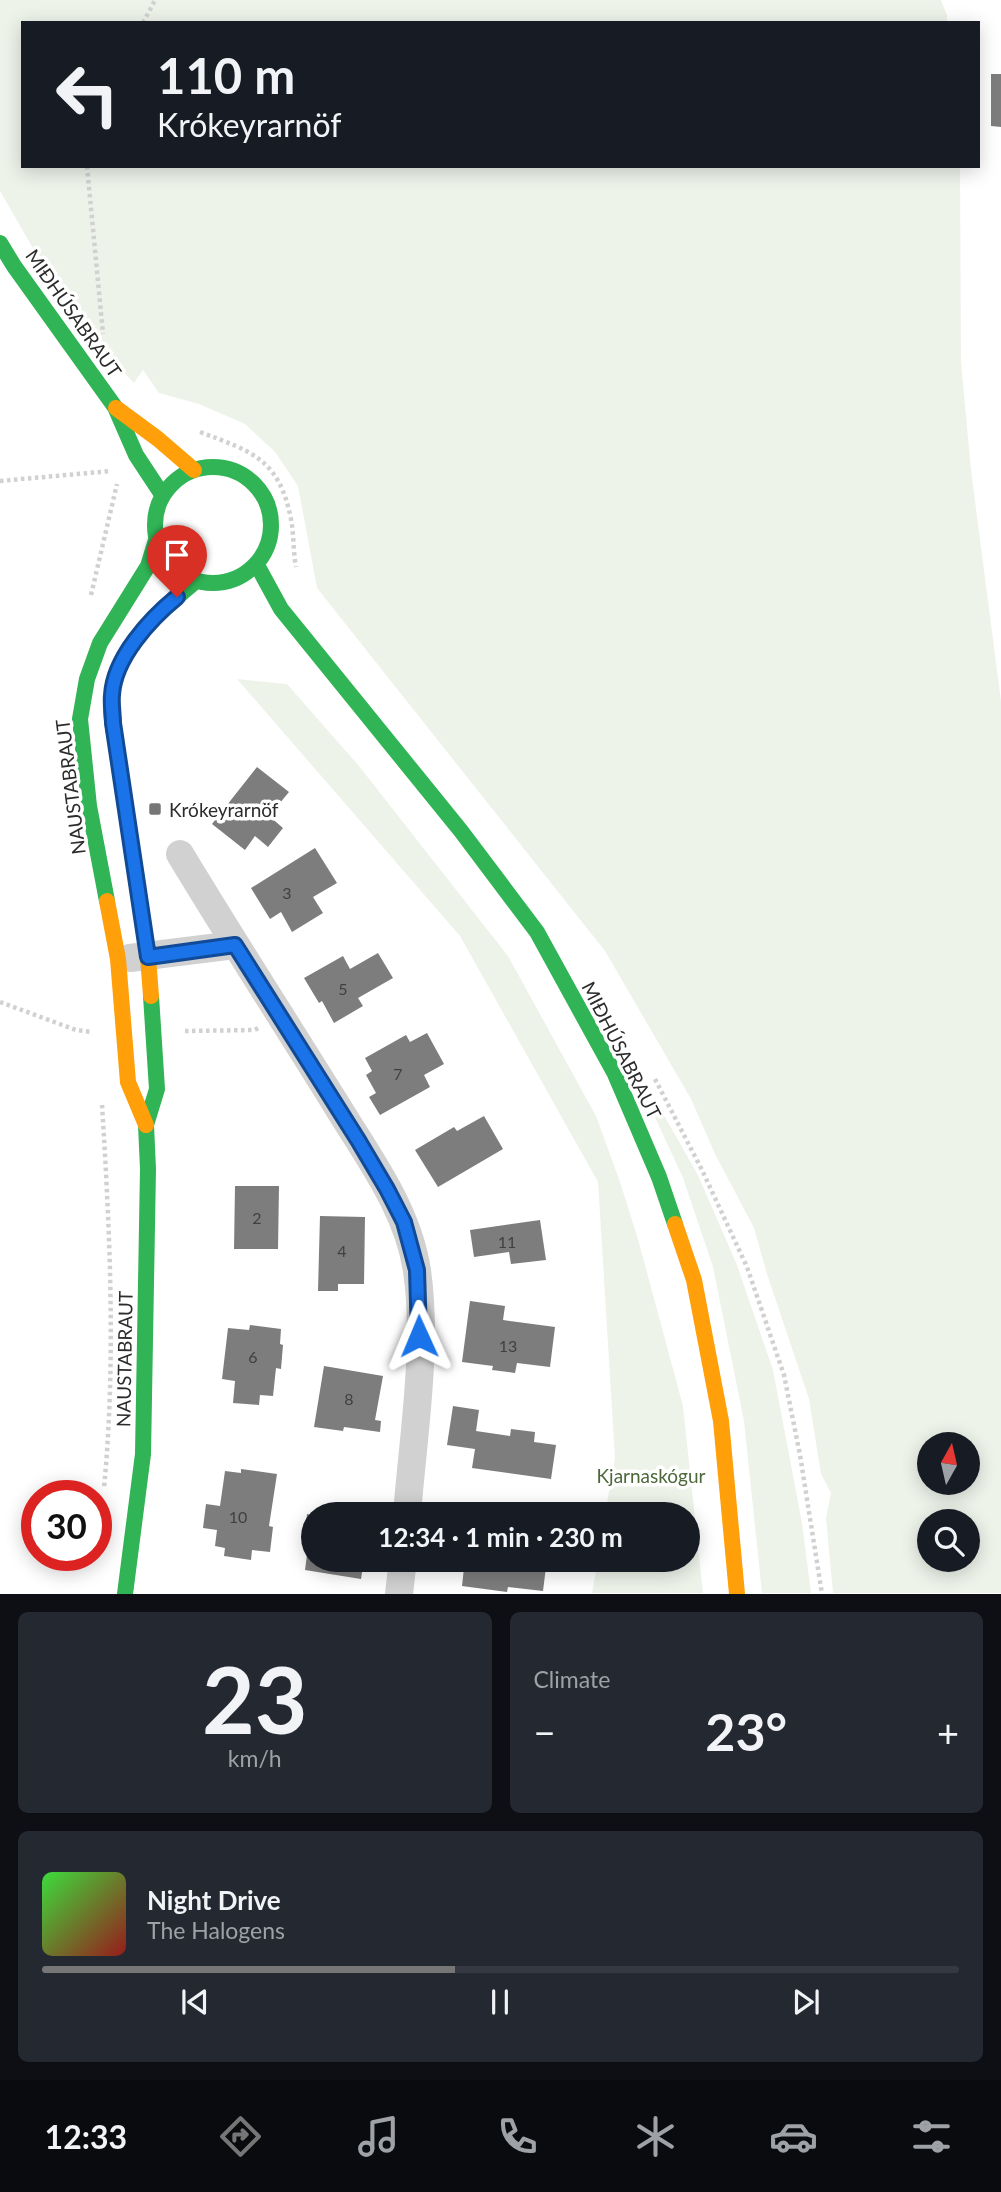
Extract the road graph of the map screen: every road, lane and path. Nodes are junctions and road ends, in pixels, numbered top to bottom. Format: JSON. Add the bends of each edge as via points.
{"nodes":[{"id":1,"x":155,"y":0,"type":"edge"},
{"id":2,"x":144,"y":21,"type":"edge"},
{"id":3,"x":86,"y":168,"type":"edge"},
{"id":4,"x":0,"y":243,"type":"edge"},
{"id":5,"x":100,"y":345,"type":"dead end"},
{"id":6,"x":115,"y":407,"type":"junction"},
{"id":7,"x":136,"y":456,"type":"junction"},
{"id":8,"x":194,"y":470,"type":"junction"},
{"id":9,"x":0,"y":481,"type":"edge"},
{"id":10,"x":163,"y":496,"type":"junction"},
{"id":11,"x":156,"y":540,"type":"junction"},
{"id":12,"x":257,"y":565,"type":"junction"},
{"id":13,"x":196,"y":582,"type":"junction"},
{"id":14,"x":229,"y":582,"type":"junction"},
{"id":15,"x":281,"y":609,"type":"junction"},
{"id":16,"x":180,"y":854,"type":"dead end"},
{"id":17,"x":235,"y":945,"type":"junction"},
{"id":18,"x":148,"y":957,"type":"junction"},
{"id":19,"x":118,"y":959,"type":"junction"},
{"id":20,"x":101,"y":1097,"type":"dead end"},
{"id":21,"x":146,"y":1125,"type":"junction"},
{"id":22,"x":104,"y":1480,"type":"edge"},
{"id":23,"x":408,"y":1502,"type":"edge"},
{"id":24,"x":402,"y":1572,"type":"edge"},
{"id":25,"x":125,"y":1594,"type":"edge"},
{"id":26,"x":399,"y":1594,"type":"edge"},
{"id":27,"x":737,"y":1594,"type":"edge"}],
"edges":[{"from":1,"to":2,"type":"path"},
{"from":3,"to":5,"type":"path","via":[[103,334]]},
{"from":4,"to":6,"type":"street","name":"MIÐHÚSABRAUT"},
{"from":6,"to":7,"type":"street","name":"MIÐHÚSABRAUT"},
{"from":6,"to":8,"type":"street","name":"MIÐHÚSABRAUT"},
{"from":7,"to":9,"type":"path","via":[[107,472]]},
{"from":7,"to":10,"type":"street","name":"MIÐHÚSABRAUT"},
{"from":8,"to":10,"type":"street","via":[[171,484]]},
{"from":8,"to":12,"type":"street","via":[[232,470],[262,493],[272,529]]},
{"from":10,"to":11,"type":"street","via":[[157,510]]},
{"from":11,"to":13,"type":"street","via":[[178,573]]},
{"from":11,"to":19,"type":"street","name":"NAUSTABRAUT","via":[[148,566],[100,643],[80,719],[89,806]]},
{"from":12,"to":14,"type":"street"},
{"from":12,"to":15,"type":"street","name":"MIÐHÚSABRAUT"},
{"from":13,"to":14,"type":"street"},
{"from":13,"to":18,"type":"street","name":"NAUSTABRAUT","via":[[158,612],[123,657],[112,692]]},
{"from":14,"to":15,"type":"street","name":"MIÐHÚSABRAUT"},
{"from":15,"to":27,"type":"street","name":"MIÐHÚSABRAUT","via":[[537,932],[615,1074],[659,1177],[694,1280],[721,1421]]},
{"from":16,"to":17,"type":"street"},
{"from":17,"to":18,"type":"street"},
{"from":17,"to":23,"type":"street","via":[[404,1222],[417,1270],[420,1309]]},
{"from":18,"to":19,"type":"street"},
{"from":18,"to":21,"type":"street","name":"NAUSTABRAUT","via":[[157,1090]]},
{"from":19,"to":21,"type":"street","name":"NAUSTABRAUT","via":[[128,1082]]},
{"from":20,"to":22,"type":"path","via":[[110,1346]]},
{"from":21,"to":25,"type":"street","name":"NAUSTABRAUT","via":[[143,1454]]},
{"from":24,"to":26,"type":"street"}]}
